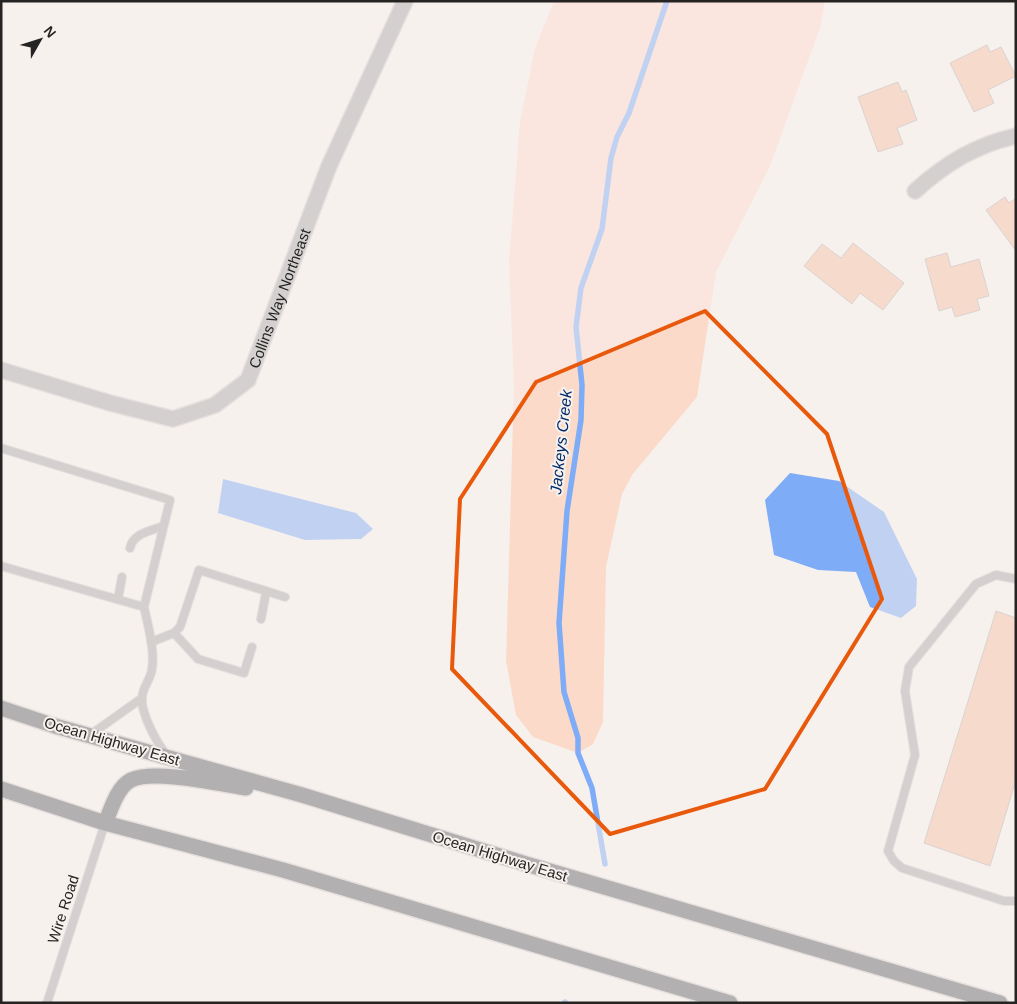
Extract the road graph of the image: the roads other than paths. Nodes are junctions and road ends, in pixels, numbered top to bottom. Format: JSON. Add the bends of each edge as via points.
{"nodes":[{"id":1,"x":405,"y":1,"type":"edge"},
{"id":2,"x":1016,"y":136,"type":"edge"},
{"id":3,"x":915,"y":191,"type":"dead end"},
{"id":4,"x":1,"y":370,"type":"edge"},
{"id":5,"x":1,"y":448,"type":"edge"},
{"id":6,"x":163,"y":526,"type":"junction"},
{"id":7,"x":130,"y":548,"type":"dead end"},
{"id":8,"x":1,"y":566,"type":"edge"},
{"id":9,"x":122,"y":577,"type":"dead end"},
{"id":10,"x":1016,"y":580,"type":"edge"},
{"id":11,"x":266,"y":593,"type":"junction"},
{"id":12,"x":286,"y":597,"type":"dead end"},
{"id":13,"x":118,"y":599,"type":"junction"},
{"id":14,"x":144,"y":607,"type":"junction"},
{"id":15,"x":261,"y":618,"type":"dead end"},
{"id":16,"x":174,"y":633,"type":"junction"},
{"id":17,"x":151,"y":642,"type":"junction"},
{"id":18,"x":252,"y":647,"type":"dead end"},
{"id":19,"x":142,"y":698,"type":"junction"},
{"id":20,"x":1,"y":708,"type":"edge"},
{"id":21,"x":89,"y":736,"type":"junction"},
{"id":22,"x":170,"y":758,"type":"junction"},
{"id":23,"x":1,"y":789,"type":"edge"},
{"id":24,"x":302,"y":796,"type":"junction"},
{"id":25,"x":105,"y":823,"type":"junction"},
{"id":26,"x":1016,"y":901,"type":"edge"},
{"id":27,"x":47,"y":1003,"type":"edge"},
{"id":28,"x":730,"y":1003,"type":"edge"},
{"id":29,"x":1000,"y":1003,"type":"edge"}],
"edges":[{"from":1,"to":4,"type":"street","name":"Collins Way Northeast","via":[[329,166],[248,380],[216,405],[173,418],[110,404]]},
{"from":2,"to":3,"type":"street","via":[[967,153],[938,171]]},
{"from":5,"to":6,"type":"lane","via":[[170,500]]},
{"from":6,"to":7,"type":"lane","via":[[140,534],[131,542]]},
{"from":6,"to":14,"type":"lane"},
{"from":8,"to":13,"type":"lane"},
{"from":9,"to":13,"type":"lane"},
{"from":10,"to":26,"type":"lane","via":[[996,575],[976,584],[909,667],[905,690],[915,755],[888,850],[902,868],[1004,901]]},
{"from":11,"to":12,"type":"lane"},
{"from":11,"to":15,"type":"lane"},
{"from":11,"to":16,"type":"lane","via":[[199,570],[180,627]]},
{"from":13,"to":14,"type":"lane"},
{"from":14,"to":17,"type":"lane"},
{"from":16,"to":17,"type":"lane"},
{"from":16,"to":18,"type":"lane","via":[[198,659],[244,673]]},
{"from":17,"to":19,"type":"lane","via":[[152,669]]},
{"from":19,"to":21,"type":"lane"},
{"from":19,"to":22,"type":"lane","via":[[147,720],[158,744]]},
{"from":20,"to":21,"type":"highway","name":"Ocean Highway East"},
{"from":21,"to":22,"type":"highway","name":"Ocean Highway East"},
{"from":22,"to":24,"type":"highway","name":"Ocean Highway East"},
{"from":23,"to":25,"type":"highway"},
{"from":24,"to":25,"type":"highway","via":[[153,775],[129,780],[117,795]]},
{"from":24,"to":29,"type":"highway","name":"Ocean Highway East"},
{"from":25,"to":27,"type":"lane","name":"Wire Road"},
{"from":25,"to":28,"type":"highway","via":[[283,870]]}]}
